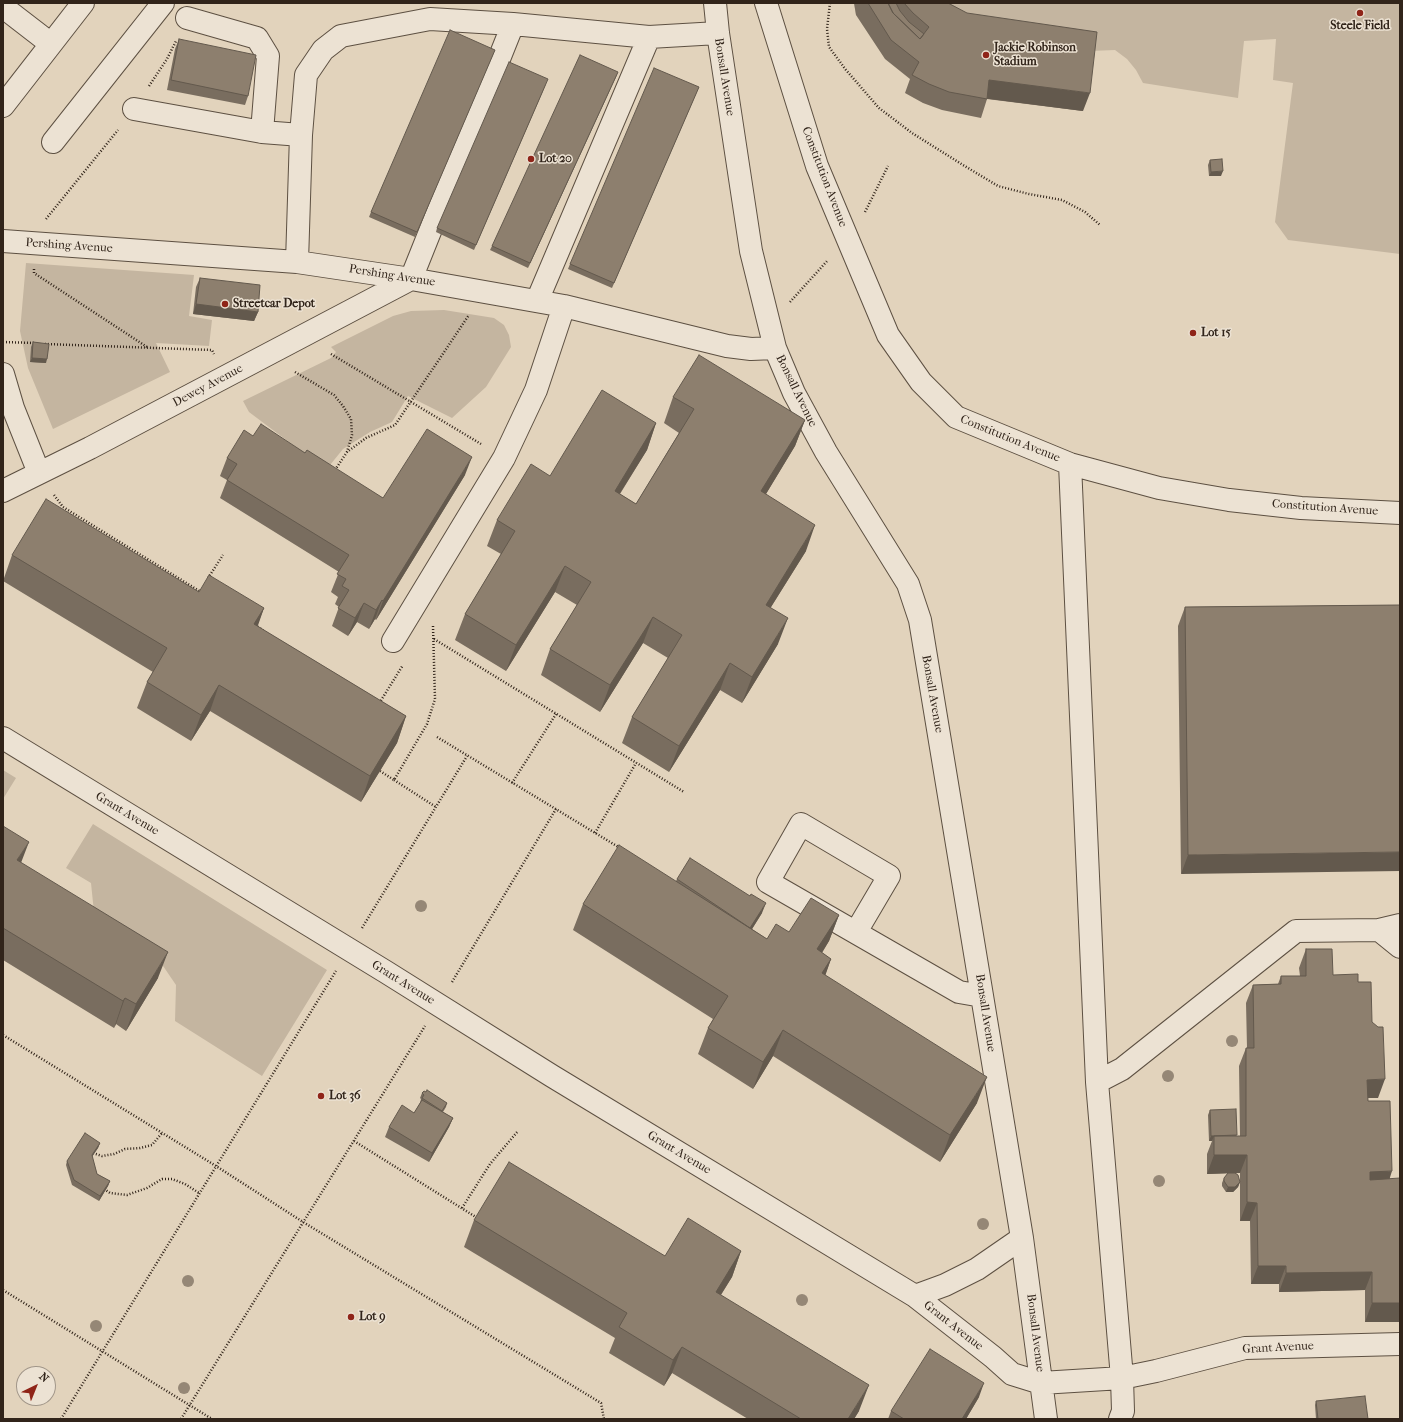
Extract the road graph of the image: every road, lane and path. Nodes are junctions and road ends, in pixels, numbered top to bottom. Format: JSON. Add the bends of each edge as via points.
{"nodes":[{"id":1,"x":83,"y":3,"type":"edge"},
{"id":2,"x":163,"y":3,"type":"edge"},
{"id":3,"x":715,"y":3,"type":"edge"},
{"id":4,"x":766,"y":3,"type":"edge"},
{"id":5,"x":830,"y":3,"type":"edge"},
{"id":6,"x":3,"y":8,"type":"edge"},
{"id":7,"x":187,"y":18,"type":"dead end"},
{"id":8,"x":513,"y":24,"type":"junction"},
{"id":9,"x":718,"y":33,"type":"junction"},
{"id":10,"x":649,"y":38,"type":"junction"},
{"id":11,"x":51,"y":44,"type":"junction"},
{"id":12,"x":3,"y":106,"type":"edge"},
{"id":13,"x":134,"y":108,"type":"dead end"},
{"id":14,"x":262,"y":132,"type":"junction"},
{"id":15,"x":301,"y":135,"type":"junction"},
{"id":16,"x":53,"y":142,"type":"dead end"},
{"id":17,"x":888,"y":166,"type":"dead end"},
{"id":18,"x":862,"y":217,"type":"dead end"},
{"id":19,"x":1100,"y":225,"type":"dead end"},
{"id":20,"x":3,"y":240,"type":"edge"},
{"id":21,"x":830,"y":258,"type":"dead end"},
{"id":22,"x":297,"y":262,"type":"junction"},
{"id":23,"x":34,"y":267,"type":"dead end"},
{"id":24,"x":411,"y":279,"type":"junction"},
{"id":25,"x":484,"y":292,"type":"junction"},
{"id":26,"x":537,"y":301,"type":"junction"},
{"id":27,"x":788,"y":304,"type":"dead end"},
{"id":28,"x":564,"y":306,"type":"junction"},
{"id":29,"x":3,"y":342,"type":"edge"},
{"id":30,"x":148,"y":348,"type":"junction"},
{"id":31,"x":775,"y":348,"type":"junction"},
{"id":32,"x":330,"y":354,"type":"dead end"},
{"id":33,"x":214,"y":355,"type":"dead end"},
{"id":34,"x":295,"y":372,"type":"dead end"},
{"id":35,"x":3,"y":374,"type":"edge"},
{"id":36,"x":411,"y":401,"type":"junction"},
{"id":37,"x":347,"y":452,"type":"junction"},
{"id":38,"x":504,"y":458,"type":"junction"},
{"id":39,"x":1070,"y":464,"type":"junction"},
{"id":40,"x":334,"y":471,"type":"edge"},
{"id":41,"x":39,"y":474,"type":"junction"},
{"id":42,"x":3,"y":491,"type":"edge"},
{"id":43,"x":52,"y":491,"type":"dead end"},
{"id":44,"x":1400,"y":513,"type":"edge"},
{"id":45,"x":223,"y":555,"type":"dead end"},
{"id":46,"x":208,"y":579,"type":"edge"},
{"id":47,"x":204,"y":585,"type":"edge"},
{"id":48,"x":200,"y":591,"type":"junction"},
{"id":49,"x":207,"y":595,"type":"edge"},
{"id":50,"x":253,"y":624,"type":"edge"},
{"id":51,"x":433,"y":625,"type":"dead end"},
{"id":52,"x":267,"y":632,"type":"edge"},
{"id":53,"x":434,"y":639,"type":"junction"},
{"id":54,"x":393,"y":641,"type":"dead end"},
{"id":55,"x":374,"y":698,"type":"edge"},
{"id":56,"x":380,"y":702,"type":"edge"},
{"id":57,"x":556,"y":714,"type":"junction"},
{"id":58,"x":438,"y":737,"type":"dead end"},
{"id":59,"x":3,"y":738,"type":"edge"},
{"id":60,"x":467,"y":756,"type":"junction"},
{"id":61,"x":636,"y":763,"type":"junction"},
{"id":62,"x":380,"y":771,"type":"edge"},
{"id":63,"x":394,"y":780,"type":"junction"},
{"id":64,"x":512,"y":783,"type":"junction"},
{"id":65,"x":684,"y":792,"type":"dead end"},
{"id":66,"x":436,"y":807,"type":"junction"},
{"id":67,"x":556,"y":809,"type":"junction"},
{"id":68,"x":595,"y":833,"type":"junction"},
{"id":69,"x":622,"y":849,"type":"edge"},
{"id":70,"x":1400,"y":925,"type":"edge"},
{"id":71,"x":1379,"y":930,"type":"junction"},
{"id":72,"x":856,"y":932,"type":"junction"},
{"id":73,"x":359,"y":933,"type":"dead end"},
{"id":74,"x":1400,"y":948,"type":"edge"},
{"id":75,"x":339,"y":965,"type":"dead end"},
{"id":76,"x":451,"y":982,"type":"dead end"},
{"id":77,"x":982,"y":996,"type":"junction"},
{"id":78,"x":427,"y":1023,"type":"dead end"},
{"id":79,"x":3,"y":1035,"type":"edge"},
{"id":80,"x":1097,"y":1082,"type":"junction"},
{"id":81,"x":518,"y":1131,"type":"dead end"},
{"id":82,"x":162,"y":1133,"type":"junction"},
{"id":83,"x":354,"y":1141,"type":"junction"},
{"id":84,"x":88,"y":1152,"type":"edge"},
{"id":85,"x":216,"y":1166,"type":"junction"},
{"id":86,"x":98,"y":1186,"type":"edge"},
{"id":87,"x":199,"y":1193,"type":"junction"},
{"id":88,"x":462,"y":1208,"type":"junction"},
{"id":89,"x":481,"y":1220,"type":"edge"},
{"id":90,"x":303,"y":1222,"type":"junction"},
{"id":91,"x":1022,"y":1238,"type":"junction"},
{"id":92,"x":3,"y":1290,"type":"edge"},
{"id":93,"x":914,"y":1296,"type":"junction"},
{"id":94,"x":1400,"y":1344,"type":"edge"},
{"id":95,"x":102,"y":1351,"type":"junction"},
{"id":96,"x":1122,"y":1378,"type":"junction"},
{"id":97,"x":1041,"y":1383,"type":"junction"},
{"id":98,"x":190,"y":1405,"type":"junction"},
{"id":99,"x":61,"y":1419,"type":"edge"},
{"id":100,"x":181,"y":1419,"type":"edge"},
{"id":101,"x":212,"y":1419,"type":"edge"},
{"id":102,"x":604,"y":1419,"type":"edge"},
{"id":103,"x":1046,"y":1419,"type":"edge"},
{"id":104,"x":1120,"y":1419,"type":"edge"}],
"edges":[{"from":1,"to":11,"type":"street"},
{"from":2,"to":16,"type":"street"},
{"from":3,"to":9,"type":"street","name":"Bonsall Avenue"},
{"from":4,"to":39,"type":"street","name":"Constitution Avenue","via":[[817,166],[888,335],[921,382],[956,417]]},
{"from":5,"to":19,"type":"path","via":[[827,29],[829,47],[879,108],[912,133],[998,186],[1062,200],[1085,212]]},
{"from":6,"to":11,"type":"street"},
{"from":7,"to":14,"type":"street","via":[[257,38],[268,56]]},
{"from":8,"to":10,"type":"street"},
{"from":8,"to":15,"type":"street","via":[[430,19],[341,36],[323,50],[306,75]]},
{"from":8,"to":24,"type":"street"},
{"from":9,"to":10,"type":"street"},
{"from":9,"to":31,"type":"street","name":"Bonsall Avenue","via":[[751,251]]},
{"from":10,"to":26,"type":"street"},
{"from":11,"to":12,"type":"street"},
{"from":13,"to":14,"type":"street"},
{"from":14,"to":15,"type":"street"},
{"from":15,"to":22,"type":"street"},
{"from":17,"to":18,"type":"path"},
{"from":20,"to":22,"type":"street","name":"Pershing Avenue"},
{"from":21,"to":27,"type":"path"},
{"from":22,"to":24,"type":"street","name":"Pershing Avenue"},
{"from":23,"to":30,"type":"path","via":[[34,273]]},
{"from":24,"to":25,"type":"street","name":"Pershing Avenue"},
{"from":24,"to":41,"type":"street","name":"Dewey Avenue"},
{"from":25,"to":26,"type":"street","name":"Pershing Avenue"},
{"from":25,"to":36,"type":"path"},
{"from":26,"to":28,"type":"street","name":"Pershing Avenue"},
{"from":28,"to":31,"type":"street","name":"Pershing Avenue","via":[[714,343],[751,349]]},
{"from":28,"to":38,"type":"street","via":[[536,390]]},
{"from":29,"to":30,"type":"path"},
{"from":30,"to":33,"type":"path","via":[[212,350]]},
{"from":31,"to":77,"type":"street","name":"Bonsall Avenue","via":[[794,393],[826,452],[908,584],[920,620]]},
{"from":32,"to":36,"type":"path"},
{"from":34,"to":37,"type":"path","via":[[334,395],[343,406],[351,419],[352,435]]},
{"from":35,"to":41,"type":"street","via":[[13,408]]},
{"from":36,"to":37,"type":"path","via":[[395,425],[366,438]]},
{"from":36,"to":38,"type":"path"},
{"from":37,"to":40,"type":"path"},
{"from":38,"to":54,"type":"street"},
{"from":39,"to":44,"type":"street","name":"Constitution Avenue","via":[[1159,488],[1229,500],[1301,508]]},
{"from":39,"to":80,"type":"street"},
{"from":41,"to":42,"type":"street","name":"Dewey Avenue"},
{"from":43,"to":48,"type":"path","via":[[63,507]]},
{"from":45,"to":46,"type":"path"},
{"from":47,"to":48,"type":"path"},
{"from":48,"to":49,"type":"path"},
{"from":50,"to":52,"type":"path"},
{"from":51,"to":53,"type":"path"},
{"from":53,"to":57,"type":"path"},
{"from":53,"to":63,"type":"path","via":[[435,699],[427,724]]},
{"from":55,"to":56,"type":"path"},
{"from":57,"to":61,"type":"path"},
{"from":57,"to":64,"type":"path"},
{"from":58,"to":60,"type":"path"},
{"from":59,"to":93,"type":"street","name":"Grant Avenue"},
{"from":60,"to":64,"type":"path"},
{"from":60,"to":66,"type":"path"},
{"from":61,"to":65,"type":"path"},
{"from":61,"to":68,"type":"path"},
{"from":62,"to":63,"type":"path"},
{"from":63,"to":66,"type":"path"},
{"from":64,"to":67,"type":"path"},
{"from":66,"to":73,"type":"path"},
{"from":67,"to":68,"type":"path"},
{"from":67,"to":76,"type":"path"},
{"from":68,"to":69,"type":"path"},
{"from":70,"to":71,"type":"street"},
{"from":71,"to":74,"type":"street"},
{"from":71,"to":80,"type":"street","via":[[1296,931],[1122,1069]]},
{"from":72,"to":72,"type":"street","via":[[768,882],[801,824],[889,876]]},
{"from":72,"to":77,"type":"street","via":[[959,992]]},
{"from":75,"to":85,"type":"path"},
{"from":77,"to":91,"type":"street","name":"Bonsall Avenue"},
{"from":78,"to":83,"type":"path"},
{"from":79,"to":82,"type":"path"},
{"from":80,"to":96,"type":"street"},
{"from":81,"to":88,"type":"path","via":[[490,1164]]},
{"from":82,"to":84,"type":"path","via":[[152,1145],[102,1156]]},
{"from":82,"to":85,"type":"path"},
{"from":83,"to":88,"type":"path"},
{"from":83,"to":90,"type":"path"},
{"from":85,"to":87,"type":"path"},
{"from":85,"to":90,"type":"path"},
{"from":86,"to":87,"type":"path","via":[[110,1193],[127,1195],[162,1179],[172,1179]]},
{"from":87,"to":95,"type":"path"},
{"from":88,"to":89,"type":"path"},
{"from":90,"to":98,"type":"path"},
{"from":90,"to":102,"type":"path","via":[[601,1403]]},
{"from":91,"to":93,"type":"street","via":[[977,1269],[945,1285]]},
{"from":91,"to":97,"type":"street","name":"Bonsall Avenue"},
{"from":92,"to":95,"type":"path"},
{"from":93,"to":97,"type":"street","name":"Grant Avenue","via":[[1012,1374]]},
{"from":94,"to":96,"type":"street","name":"Grant Avenue","via":[[1245,1348]]},
{"from":95,"to":98,"type":"path"},
{"from":95,"to":99,"type":"path"},
{"from":96,"to":97,"type":"street","name":"Grant Avenue"},
{"from":96,"to":104,"type":"street","via":[[1123,1411]]},
{"from":97,"to":103,"type":"street","name":"Bonsall Avenue"},
{"from":98,"to":100,"type":"path"},
{"from":98,"to":101,"type":"path"}]}
